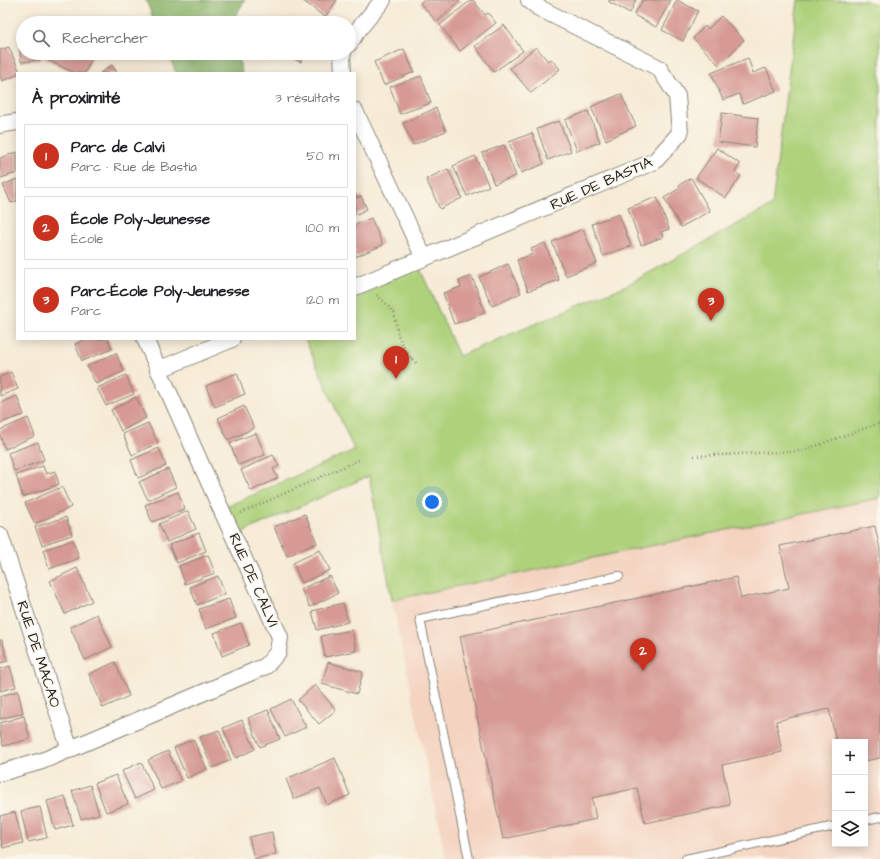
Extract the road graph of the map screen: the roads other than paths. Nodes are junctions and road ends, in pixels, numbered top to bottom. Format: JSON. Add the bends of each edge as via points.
{"nodes":[{"id":1,"x":383,"y":0,"type":"edge"},
{"id":2,"x":529,"y":0,"type":"edge"},
{"id":3,"x":356,"y":33,"type":"edge"},
{"id":4,"x":342,"y":60,"type":"edge"},
{"id":5,"x":343,"y":72,"type":"edge"},
{"id":6,"x":356,"y":113,"type":"edge"},
{"id":7,"x":16,"y":122,"type":"edge"},
{"id":8,"x":0,"y":125,"type":"edge"},
{"id":9,"x":424,"y":258,"type":"junction"},
{"id":10,"x":360,"y":285,"type":"edge"},
{"id":11,"x":145,"y":340,"type":"edge"},
{"id":12,"x":230,"y":340,"type":"edge"},
{"id":13,"x":158,"y":370,"type":"junction"},
{"id":14,"x":0,"y":535,"type":"edge"},
{"id":15,"x":618,"y":576,"type":"dead end"},
{"id":16,"x":70,"y":750,"type":"junction"},
{"id":17,"x":0,"y":773,"type":"edge"},
{"id":18,"x":880,"y":817,"type":"edge"},
{"id":19,"x":868,"y":819,"type":"edge"},
{"id":20,"x":832,"y":827,"type":"edge"},
{"id":21,"x":470,"y":859,"type":"edge"},
{"id":22,"x":686,"y":859,"type":"edge"}],
"edges":[{"from":1,"to":3,"type":"street"},
{"from":2,"to":9,"type":"street","name":"RUE DE BASTIA","via":[[539,8],[660,68],[677,96],[680,133],[655,161]]},
{"from":4,"to":5,"type":"street"},
{"from":6,"to":9,"type":"street"},
{"from":7,"to":8,"type":"street"},
{"from":9,"to":10,"type":"street","name":"RUE DE BASTIA"},
{"from":11,"to":13,"type":"street","name":"RUE DE CALVI"},
{"from":12,"to":13,"type":"street"},
{"from":13,"to":16,"type":"street","name":"RUE DE CALVI","via":[[280,637],[278,652],[266,666]]},
{"from":14,"to":16,"type":"street","name":"RUE DE MACAO"},
{"from":15,"to":21,"type":"lane","via":[[420,619]]},
{"from":16,"to":17,"type":"street","name":"RUE DE CALVI"},
{"from":18,"to":19,"type":"lane"},
{"from":20,"to":22,"type":"lane"}]}
